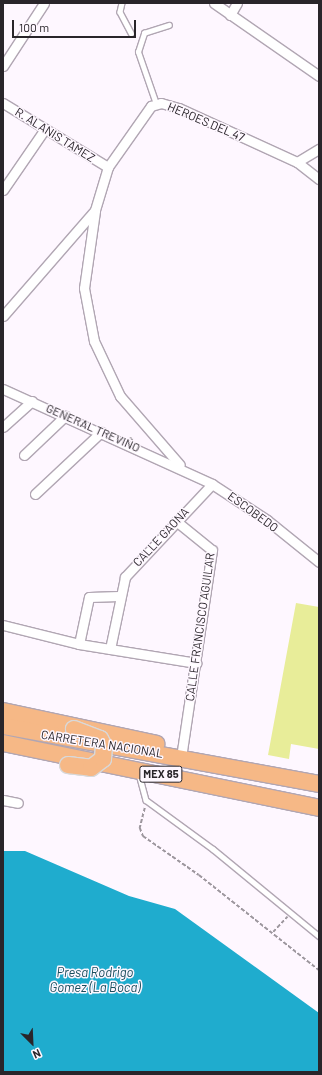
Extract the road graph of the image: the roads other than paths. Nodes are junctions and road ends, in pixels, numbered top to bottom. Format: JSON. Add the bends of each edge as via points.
{"nodes":[{"id":1,"x":44,"y":3,"type":"edge"},
{"id":2,"x":122,"y":3,"type":"edge"},
{"id":3,"x":214,"y":3,"type":"edge"},
{"id":4,"x":237,"y":3,"type":"edge"},
{"id":5,"x":226,"y":9,"type":"edge"},
{"id":6,"x":168,"y":25,"type":"dead end"},
{"id":7,"x":131,"y":33,"type":"dead end"},
{"id":8,"x":3,"y":66,"type":"edge"},
{"id":9,"x":319,"y":76,"type":"edge"},
{"id":10,"x":3,"y":103,"type":"edge"},
{"id":11,"x":156,"y":104,"type":"junction"},
{"id":12,"x":45,"y":129,"type":"junction"},
{"id":13,"x":319,"y":149,"type":"edge"},
{"id":14,"x":297,"y":162,"type":"junction"},
{"id":15,"x":108,"y":167,"type":"junction"},
{"id":16,"x":319,"y":179,"type":"edge"},
{"id":17,"x":3,"y":190,"type":"edge"},
{"id":18,"x":96,"y":210,"type":"junction"},
{"id":19,"x":3,"y":316,"type":"edge"},
{"id":20,"x":3,"y":389,"type":"edge"},
{"id":21,"x":32,"y":401,"type":"junction"},
{"id":22,"x":65,"y":416,"type":"junction"},
{"id":23,"x":3,"y":428,"type":"edge"},
{"id":24,"x":101,"y":432,"type":"junction"},
{"id":25,"x":24,"y":455,"type":"dead end"},
{"id":26,"x":182,"y":468,"type":"junction"},
{"id":27,"x":212,"y":484,"type":"junction"},
{"id":28,"x":35,"y":494,"type":"dead end"},
{"id":29,"x":176,"y":521,"type":"junction"},
{"id":30,"x":319,"y":562,"type":"edge"},
{"id":31,"x":119,"y":596,"type":"junction"},
{"id":32,"x":3,"y":625,"type":"edge"},
{"id":33,"x":79,"y":644,"type":"junction"},
{"id":34,"x":110,"y":649,"type":"junction"},
{"id":35,"x":196,"y":663,"type":"junction"},
{"id":36,"x":3,"y":711,"type":"edge"},
{"id":37,"x":3,"y":716,"type":"edge"},
{"id":38,"x":3,"y":726,"type":"edge"},
{"id":39,"x":3,"y":743,"type":"edge"},
{"id":40,"x":3,"y":752,"type":"edge"},
{"id":41,"x":188,"y":755,"type":"junction"},
{"id":42,"x":139,"y":770,"type":"junction"},
{"id":43,"x":319,"y":784,"type":"edge"},
{"id":44,"x":3,"y":800,"type":"edge"},
{"id":45,"x":18,"y":803,"type":"dead end"},
{"id":46,"x":319,"y":808,"type":"edge"},
{"id":47,"x":319,"y":936,"type":"edge"}],
"edges":[{"from":1,"to":8,"type":"street"},
{"from":2,"to":7,"type":"lane","via":[[120,12]]},
{"from":3,"to":5,"type":"street"},
{"from":4,"to":5,"type":"street"},
{"from":5,"to":9,"type":"street"},
{"from":6,"to":11,"type":"lane","via":[[144,34],[138,52]]},
{"from":10,"to":12,"type":"street","name":"R. ALANIS TAMEZ"},
{"from":11,"to":14,"type":"street","name":"HEROES DEL 47","via":[[179,108]]},
{"from":11,"to":15,"type":"street","name":"HEROES DEL 47","via":[[141,116]]},
{"from":12,"to":15,"type":"street","name":"R. ALANIS TAMEZ"},
{"from":12,"to":17,"type":"street"},
{"from":13,"to":14,"type":"street"},
{"from":14,"to":16,"type":"street","name":"HEROES DEL 47"},
{"from":15,"to":18,"type":"street","name":"HEROES DEL 47"},
{"from":18,"to":19,"type":"street","name":"HEROES DEL 47"},
{"from":18,"to":26,"type":"street","via":[[84,288],[94,341],[120,396]]},
{"from":20,"to":21,"type":"street","name":"GENERAL TREVIÑO"},
{"from":21,"to":22,"type":"street","name":"GENERAL TREVIÑO"},
{"from":21,"to":23,"type":"street"},
{"from":22,"to":24,"type":"street","name":"GENERAL TREVIÑO"},
{"from":22,"to":25,"type":"street"},
{"from":24,"to":26,"type":"street","name":"GENERAL TREVIÑO"},
{"from":24,"to":28,"type":"street"},
{"from":26,"to":27,"type":"street","name":"ESCOBEDO"},
{"from":27,"to":29,"type":"street","name":"CALLE GAONA"},
{"from":27,"to":30,"type":"street","name":"ESCOBEDO","via":[[267,520]]},
{"from":29,"to":31,"type":"street","name":"CALLE GAONA","via":[[133,567]]},
{"from":29,"to":35,"type":"street","name":"CALLE FRANCISCO AGUILAR","via":[[212,550]]},
{"from":31,"to":33,"type":"street","via":[[89,597]]},
{"from":31,"to":34,"type":"street","name":"CALLE GAONA"},
{"from":32,"to":33,"type":"street"},
{"from":33,"to":34,"type":"street"},
{"from":34,"to":35,"type":"street"},
{"from":35,"to":41,"type":"street","name":"CALLE FRANCISCO AGUILAR"},
{"from":36,"to":41,"type":"highway","number":"MEX 85"},
{"from":37,"to":40,"type":"highway","bridge":true,"via":[[74,729],[100,739],[104,746],[103,759],[91,768]]},
{"from":38,"to":41,"type":"highway","name":"CARRETERA NACIONAL","number":"MEX 85"},
{"from":39,"to":42,"type":"highway","name":"CARRETERA NACIONAL","number":"MEX 85"},
{"from":41,"to":43,"type":"highway","name":"CARRETERA NACIONAL","number":"MEX 85"},
{"from":42,"to":46,"type":"highway","name":"CARRETERA NACIONAL","number":"MEX 85"},
{"from":42,"to":47,"type":"lane","via":[[141,792],[146,800]]},
{"from":44,"to":45,"type":"street"}]}
